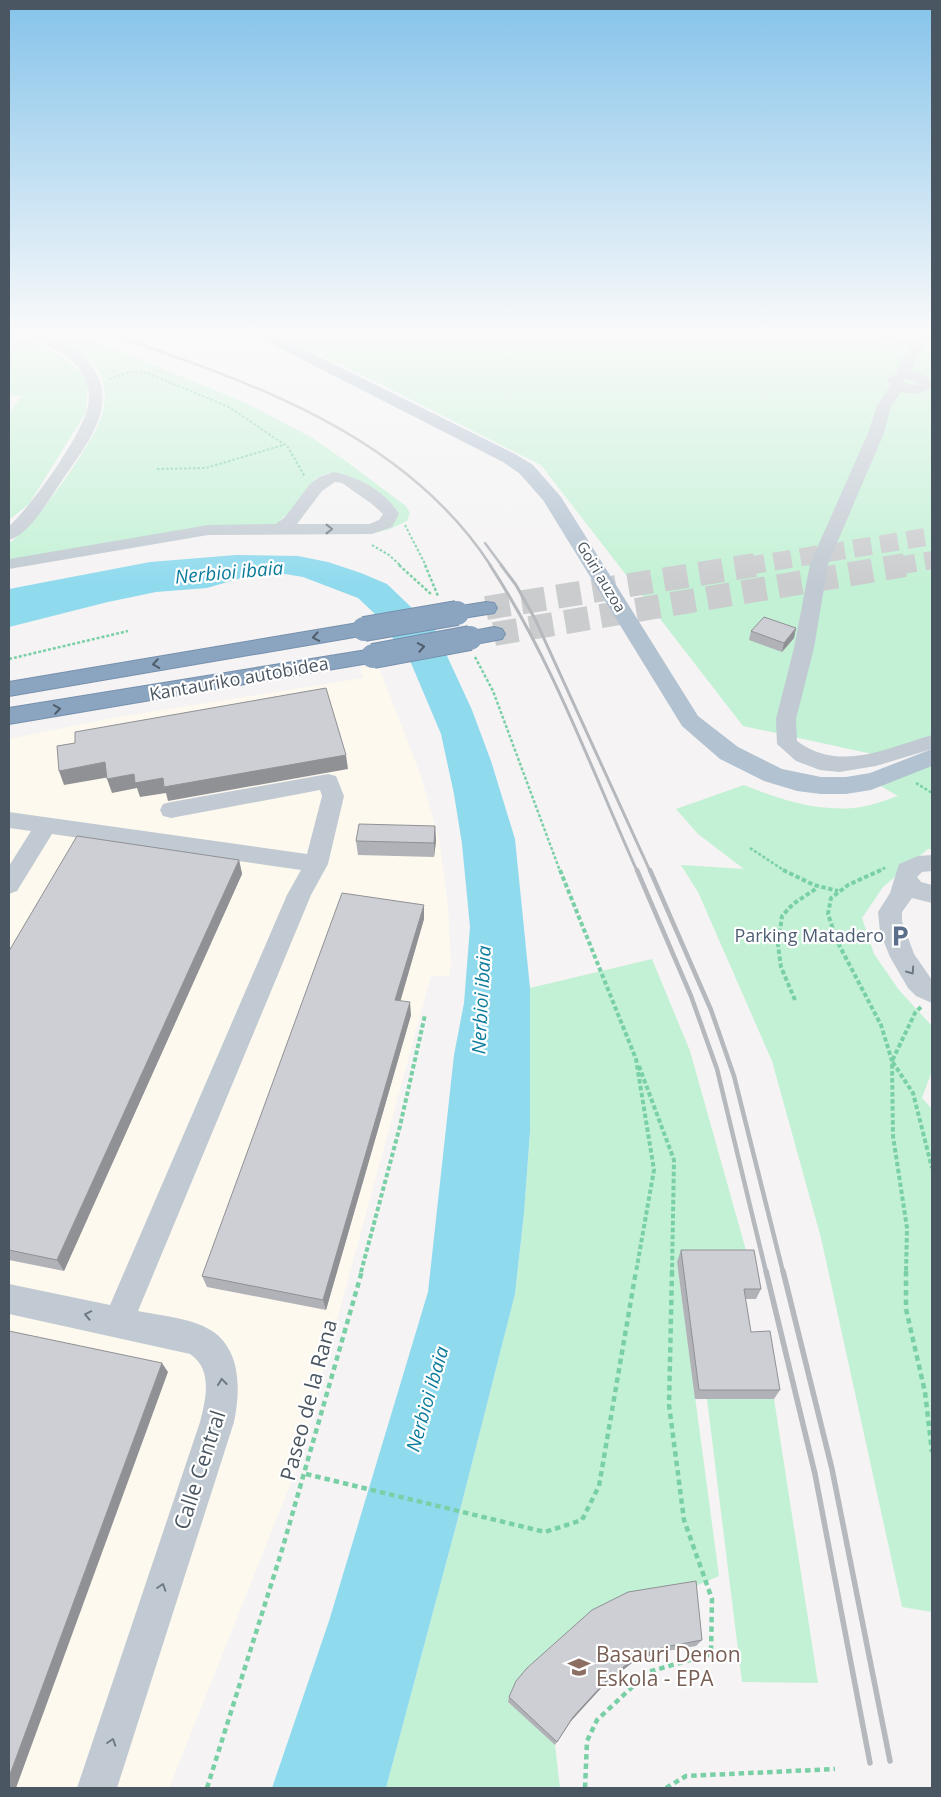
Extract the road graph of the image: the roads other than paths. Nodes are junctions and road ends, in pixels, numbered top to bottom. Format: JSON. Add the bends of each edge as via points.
{"nodes":[{"id":1,"x":92,"y":416,"type":"edge"},
{"id":2,"x":424,"y":416,"type":"edge"},
{"id":3,"x":881,"y":416,"type":"edge"},
{"id":4,"x":280,"y":530,"type":"junction"},
{"id":5,"x":9,"y":535,"type":"edge"},
{"id":6,"x":9,"y":564,"type":"edge"},
{"id":7,"x":486,"y":608,"type":"tunnel mouth"},
{"id":8,"x":494,"y":634,"type":"tunnel mouth"},
{"id":9,"x":9,"y":689,"type":"edge"},
{"id":10,"x":9,"y":716,"type":"edge"},
{"id":11,"x":932,"y":742,"type":"edge"},
{"id":12,"x":932,"y":757,"type":"edge"},
{"id":13,"x":171,"y":810,"type":"dead end"},
{"id":14,"x":9,"y":820,"type":"edge"},
{"id":15,"x":46,"y":825,"type":"junction"},
{"id":16,"x":932,"y":863,"type":"edge"},
{"id":17,"x":316,"y":864,"type":"junction"},
{"id":18,"x":897,"y":873,"type":"junction"},
{"id":19,"x":9,"y":885,"type":"edge"},
{"id":20,"x":932,"y":894,"type":"edge"},
{"id":21,"x":929,"y":998,"type":"edge"},
{"id":22,"x":9,"y":1299,"type":"edge"},
{"id":23,"x":118,"y":1322,"type":"junction"},
{"id":24,"x":97,"y":1788,"type":"edge"}],
"edges":[{"from":1,"to":5,"type":"street","via":[[33,510]]},
{"from":2,"to":12,"type":"main road","name":"Goiri auzoa","via":[[526,469],[551,498],[690,721],[713,744],[761,772],[812,786],[872,781]]},
{"from":3,"to":11,"type":"street","via":[[819,564],[804,648],[786,719],[787,744],[798,755],[821,764],[844,766]]},
{"from":4,"to":4,"type":"street","one_way":true,"via":[[372,529],[386,523],[391,514],[348,478],[336,476],[318,484],[295,519]]},
{"from":4,"to":6,"type":"street","via":[[208,530]]},
{"from":7,"to":9,"type":"highway","name":"Kantauriko autobidea","one_way":true,"bridge":true},
{"from":10,"to":8,"type":"highway","name":"Kantauriko autobidea","one_way":true,"bridge":true,"via":[[470,643]]},
{"from":13,"to":17,"type":"street","via":[[328,781],[333,796]]},
{"from":14,"to":15,"type":"street"},
{"from":15,"to":17,"type":"street"},
{"from":15,"to":19,"type":"street"},
{"from":16,"to":18,"type":"street"},
{"from":17,"to":23,"type":"street","via":[[295,904]]},
{"from":18,"to":20,"type":"street","via":[[913,889]]},
{"from":18,"to":21,"type":"street","one_way":true,"via":[[900,899],[890,911],[890,920],[906,963]]},
{"from":23,"to":22,"type":"street","name":"Calle Central","one_way":true},
{"from":24,"to":23,"type":"street","name":"Calle Central","one_way":true,"via":[[223,1399],[222,1378],[205,1345],[187,1337]]}]}
